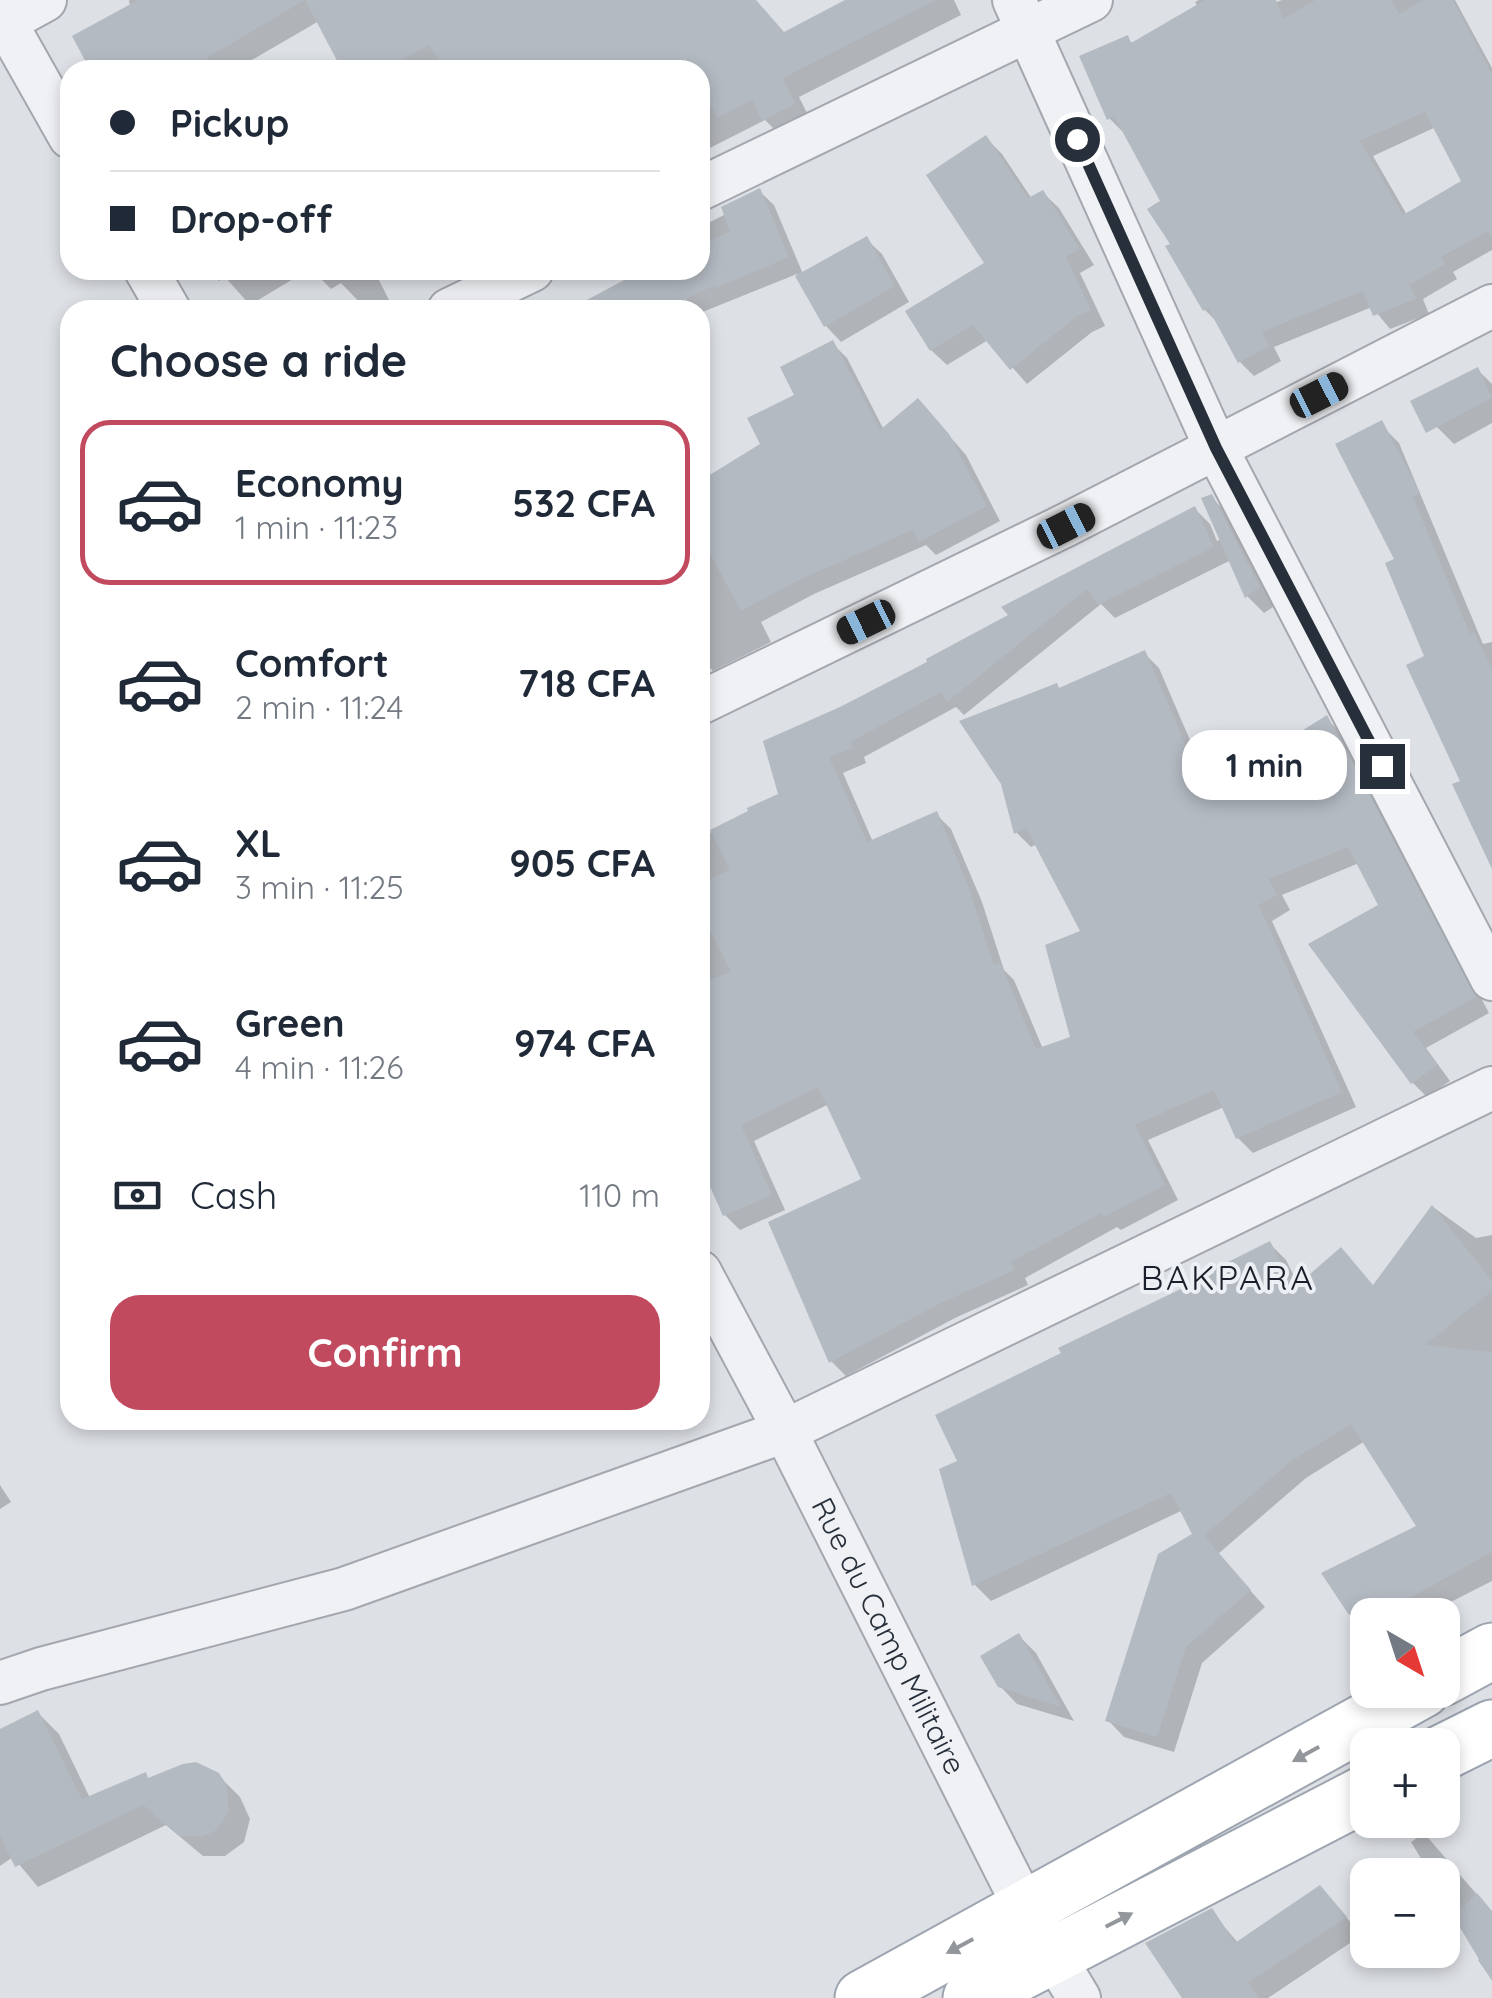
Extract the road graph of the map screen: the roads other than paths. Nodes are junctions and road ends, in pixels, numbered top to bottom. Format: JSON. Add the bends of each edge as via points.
{"nodes":[{"id":1,"x":46,"y":0,"type":"edge"},
{"id":2,"x":1091,"y":0,"type":"edge"},
{"id":3,"x":1021,"y":15,"type":"edge"},
{"id":4,"x":2,"y":18,"type":"edge"},
{"id":5,"x":60,"y":120,"type":"edge"},
{"id":6,"x":710,"y":184,"type":"edge"},
{"id":7,"x":512,"y":280,"type":"edge"},
{"id":8,"x":470,"y":300,"type":"edge"},
{"id":9,"x":1492,"y":306,"type":"edge"},
{"id":10,"x":1216,"y":448,"type":"junction"},
{"id":11,"x":710,"y":698,"type":"edge"},
{"id":12,"x":1492,"y":979,"type":"edge"},
{"id":13,"x":1492,"y":1088,"type":"edge"},
{"id":14,"x":710,"y":1291,"type":"edge"},
{"id":15,"x":785,"y":1431,"type":"junction"},
{"id":16,"x":1492,"y":1651,"type":"edge"},
{"id":17,"x":1460,"y":1668,"type":"edge"},
{"id":18,"x":0,"y":1683,"type":"edge"},
{"id":19,"x":1397,"y":1708,"type":"edge"},
{"id":20,"x":1492,"y":1728,"type":"edge"},
{"id":21,"x":1460,"y":1744,"type":"edge"},
{"id":22,"x":1350,"y":1801,"type":"edge"},
{"id":23,"x":1052,"y":1954,"type":"edge"},
{"id":24,"x":863,"y":1998,"type":"edge"},
{"id":25,"x":971,"y":1998,"type":"edge"}],
"edges":[{"from":1,"to":4,"type":"street"},
{"from":2,"to":3,"type":"street"},
{"from":3,"to":6,"type":"street"},
{"from":3,"to":10,"type":"street"},
{"from":4,"to":5,"type":"street"},
{"from":7,"to":8,"type":"street"},
{"from":9,"to":10,"type":"street"},
{"from":10,"to":11,"type":"street"},
{"from":10,"to":12,"type":"street"},
{"from":13,"to":15,"type":"street"},
{"from":14,"to":15,"type":"street","name":"Rue du Camp Militaire"},
{"from":15,"to":18,"type":"street","via":[[344,1590]]},
{"from":15,"to":23,"type":"street","name":"Rue du Camp Militaire"},
{"from":16,"to":17,"type":"main road"},
{"from":19,"to":23,"type":"main road","one_way":true},
{"from":20,"to":21,"type":"main road"},
{"from":23,"to":22,"type":"main road","one_way":true},
{"from":23,"to":24,"type":"main road","one_way":true},
{"from":23,"to":25,"type":"main road"}]}
